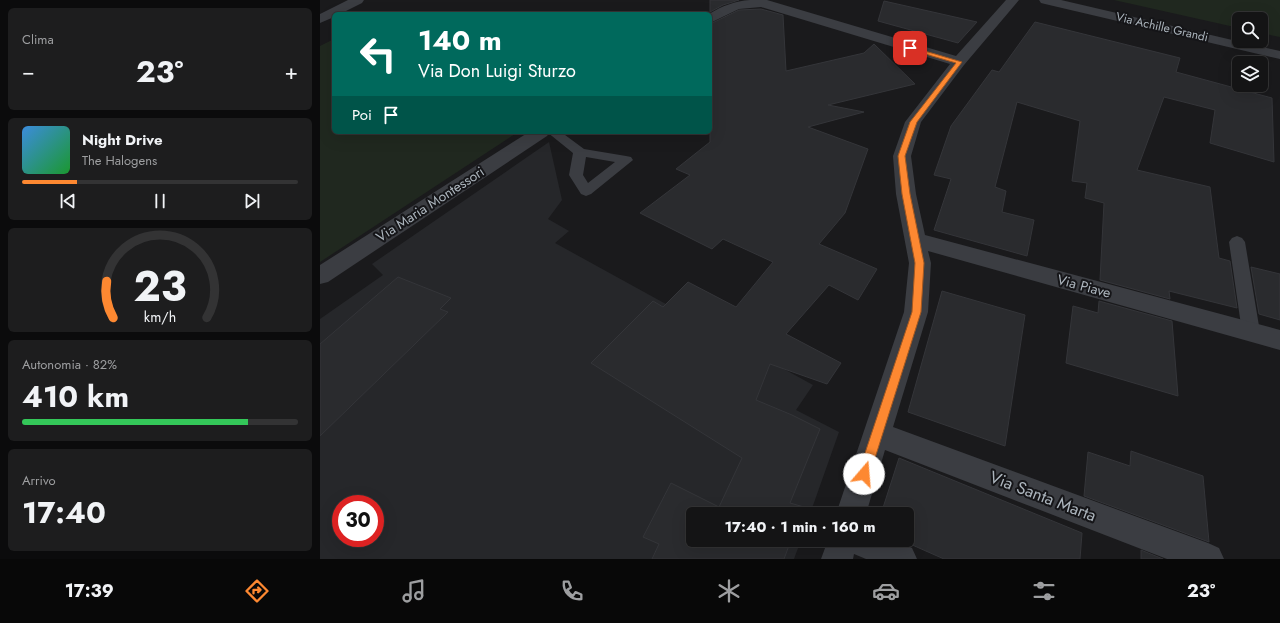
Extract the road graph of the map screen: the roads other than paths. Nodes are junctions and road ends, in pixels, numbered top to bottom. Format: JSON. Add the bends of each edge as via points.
{"nodes":[{"id":1,"x":358,"y":0,"type":"edge"},
{"id":2,"x":1013,"y":0,"type":"edge"},
{"id":3,"x":1045,"y":0,"type":"edge"},
{"id":4,"x":334,"y":12,"type":"edge"},
{"id":5,"x":332,"y":13,"type":"edge"},
{"id":6,"x":712,"y":18,"type":"edge"},
{"id":7,"x":320,"y":19,"type":"edge"},
{"id":8,"x":1280,"y":55,"type":"edge"},
{"id":9,"x":959,"y":62,"type":"junction"},
{"id":10,"x":538,"y":134,"type":"edge"},
{"id":11,"x":556,"y":134,"type":"edge"},
{"id":12,"x":580,"y":152,"type":"dead end"},
{"id":13,"x":916,"y":240,"type":"junction"},
{"id":14,"x":1237,"y":242,"type":"dead end"},
{"id":15,"x":320,"y":276,"type":"edge"},
{"id":16,"x":1251,"y":332,"type":"junction"},
{"id":17,"x":1280,"y":340,"type":"edge"},
{"id":18,"x":877,"y":434,"type":"junction"},
{"id":19,"x":853,"y":507,"type":"edge"},
{"id":20,"x":841,"y":547,"type":"edge"},
{"id":21,"x":874,"y":547,"type":"edge"},
{"id":22,"x":837,"y":559,"type":"edge"},
{"id":23,"x":901,"y":559,"type":"edge"},
{"id":24,"x":1208,"y":559,"type":"edge"}],
"edges":[{"from":1,"to":4,"type":"street"},
{"from":2,"to":9,"type":"street"},
{"from":3,"to":8,"type":"street","name":"Via Achille Grandi"},
{"from":5,"to":7,"type":"street"},
{"from":6,"to":9,"type":"street","via":[[740,4],[762,3]]},
{"from":9,"to":13,"type":"street","via":[[914,122],[902,156],[906,194]]},
{"from":10,"to":15,"type":"street","name":"Via Maria Montessori"},
{"from":11,"to":12,"type":"lane"},
{"from":13,"to":16,"type":"street","name":"Via Piave"},
{"from":13,"to":18,"type":"street","via":[[920,263],[916,312]]},
{"from":14,"to":16,"type":"lane"},
{"from":16,"to":17,"type":"street","name":"Via Piave"},
{"from":18,"to":19,"type":"street"},
{"from":18,"to":24,"type":"street","name":"Via Santa Marta"},
{"from":20,"to":22,"type":"street"},
{"from":21,"to":23,"type":"street"}]}
